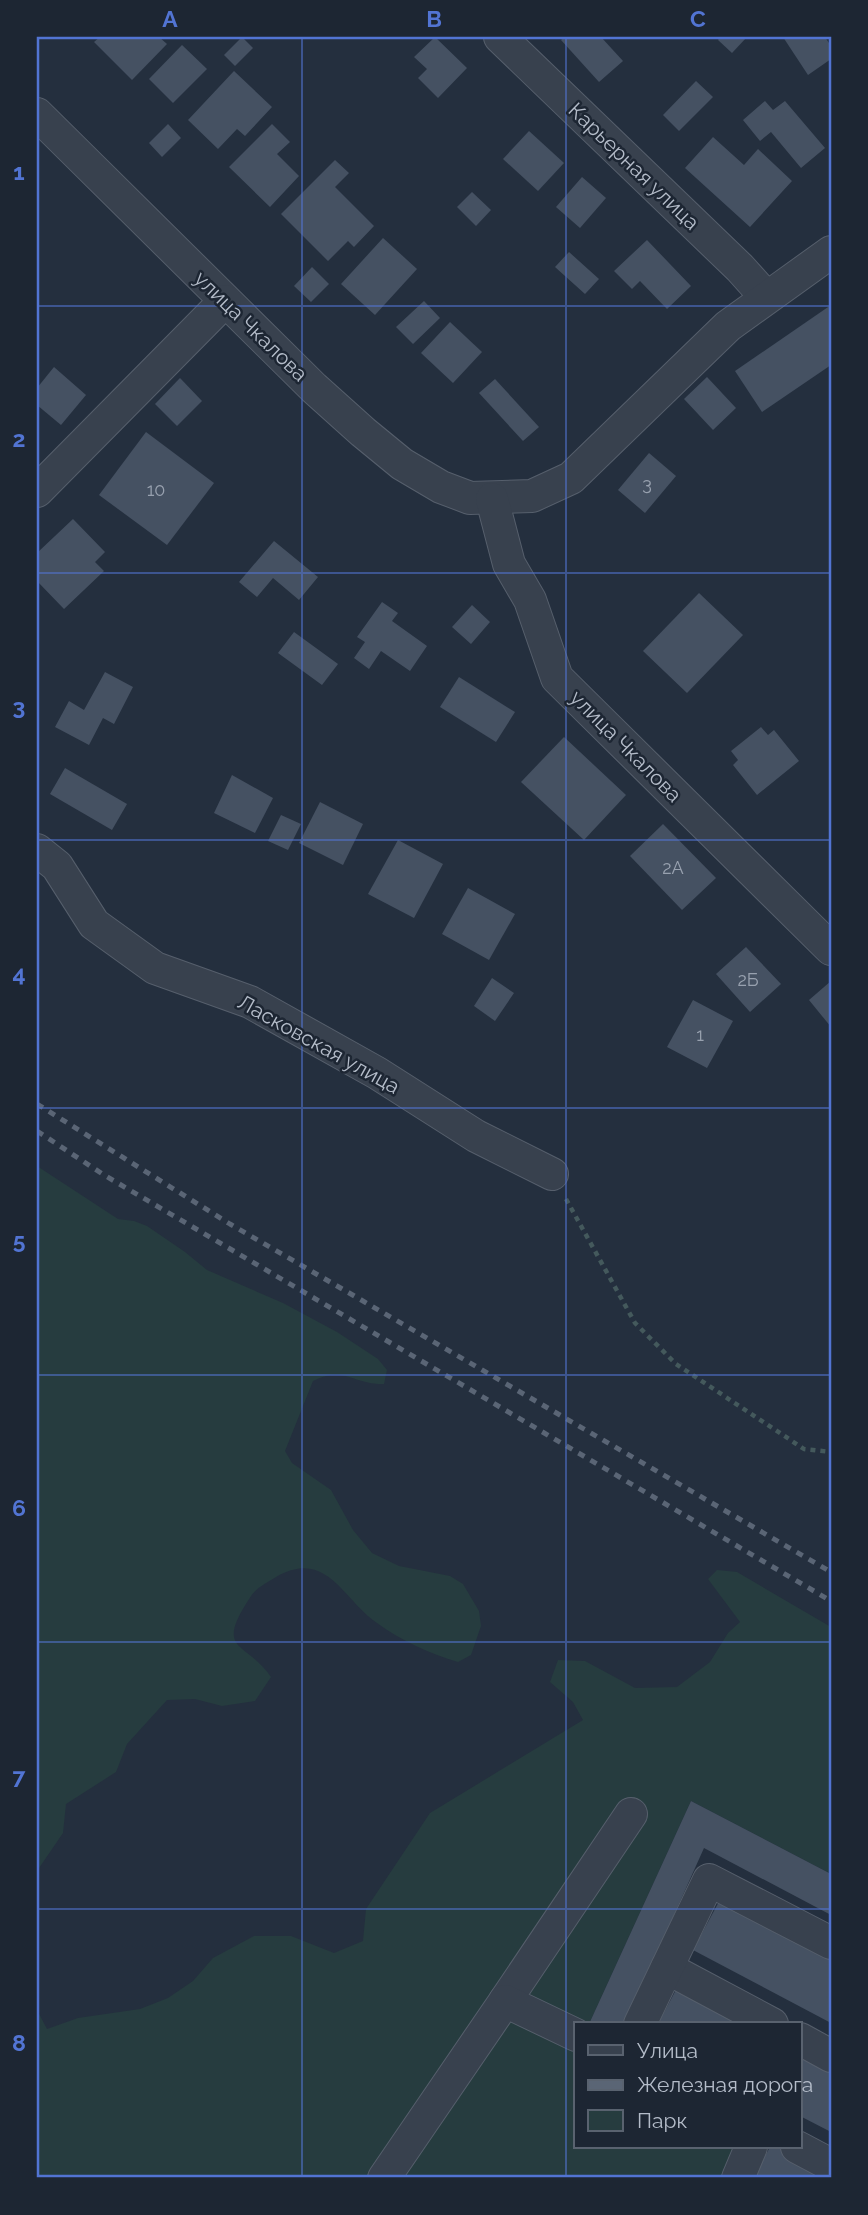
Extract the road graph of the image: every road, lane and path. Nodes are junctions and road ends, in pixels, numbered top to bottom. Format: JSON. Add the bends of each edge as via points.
{"nodes":[{"id":1,"x":500,"y":37,"type":"edge"},
{"id":2,"x":37,"y":114,"type":"edge"},
{"id":3,"x":831,"y":252,"type":"edge"},
{"id":4,"x":766,"y":297,"type":"junction"},
{"id":5,"x":225,"y":300,"type":"junction"},
{"id":6,"x":37,"y":491,"type":"edge"},
{"id":7,"x":492,"y":499,"type":"junction"},
{"id":8,"x":37,"y":850,"type":"edge"},
{"id":9,"x":831,"y":949,"type":"edge"},
{"id":10,"x":552,"y":1174,"type":"joint"},
{"id":11,"x":831,"y":1452,"type":"edge"},
{"id":12,"x":631,"y":1814,"type":"dead end"},
{"id":13,"x":831,"y":1943,"type":"edge"},
{"id":14,"x":667,"y":1968,"type":"junction"},
{"id":15,"x":505,"y":2001,"type":"junction"},
{"id":16,"x":641,"y":2022,"type":"edge"},
{"id":17,"x":768,"y":2022,"type":"edge"},
{"id":18,"x":574,"y":2034,"type":"edge"},
{"id":19,"x":802,"y":2040,"type":"edge"},
{"id":20,"x":831,"y":2056,"type":"edge"},
{"id":21,"x":751,"y":2148,"type":"edge"},
{"id":22,"x":799,"y":2148,"type":"edge"},
{"id":23,"x":831,"y":2165,"type":"edge"},
{"id":24,"x":384,"y":2178,"type":"edge"},
{"id":25,"x":738,"y":2178,"type":"edge"}],
"edges":[{"from":1,"to":4,"type":"street","name":"Карьерная улица"},
{"from":2,"to":5,"type":"street","name":"улица Чкалова"},
{"from":3,"to":4,"type":"street","name":"улица Чкалова"},
{"from":4,"to":7,"type":"street","name":"улица Чкалова","via":[[719,335],[571,478],[532,496]]},
{"from":5,"to":6,"type":"street"},
{"from":5,"to":7,"type":"street","name":"улица Чкалова","via":[[314,388],[402,464],[460,495]]},
{"from":7,"to":9,"type":"street","name":"улица Чкалова","via":[[509,564],[530,600],[558,678]]},
{"from":8,"to":10,"type":"street","name":"Ласковская улица","via":[[57,866],[94,924],[155,968],[250,1002],[377,1073],[476,1136]]},
{"from":10,"to":11,"type":"path","via":[[635,1323],[676,1364],[804,1448]]},
{"from":12,"to":15,"type":"street"},
{"from":13,"to":14,"type":"street","via":[[709,1880]]},
{"from":14,"to":16,"type":"street"},
{"from":14,"to":17,"type":"street"},
{"from":15,"to":18,"type":"street"},
{"from":15,"to":24,"type":"street"},
{"from":19,"to":20,"type":"street"},
{"from":21,"to":25,"type":"street"},
{"from":22,"to":23,"type":"street"}]}
